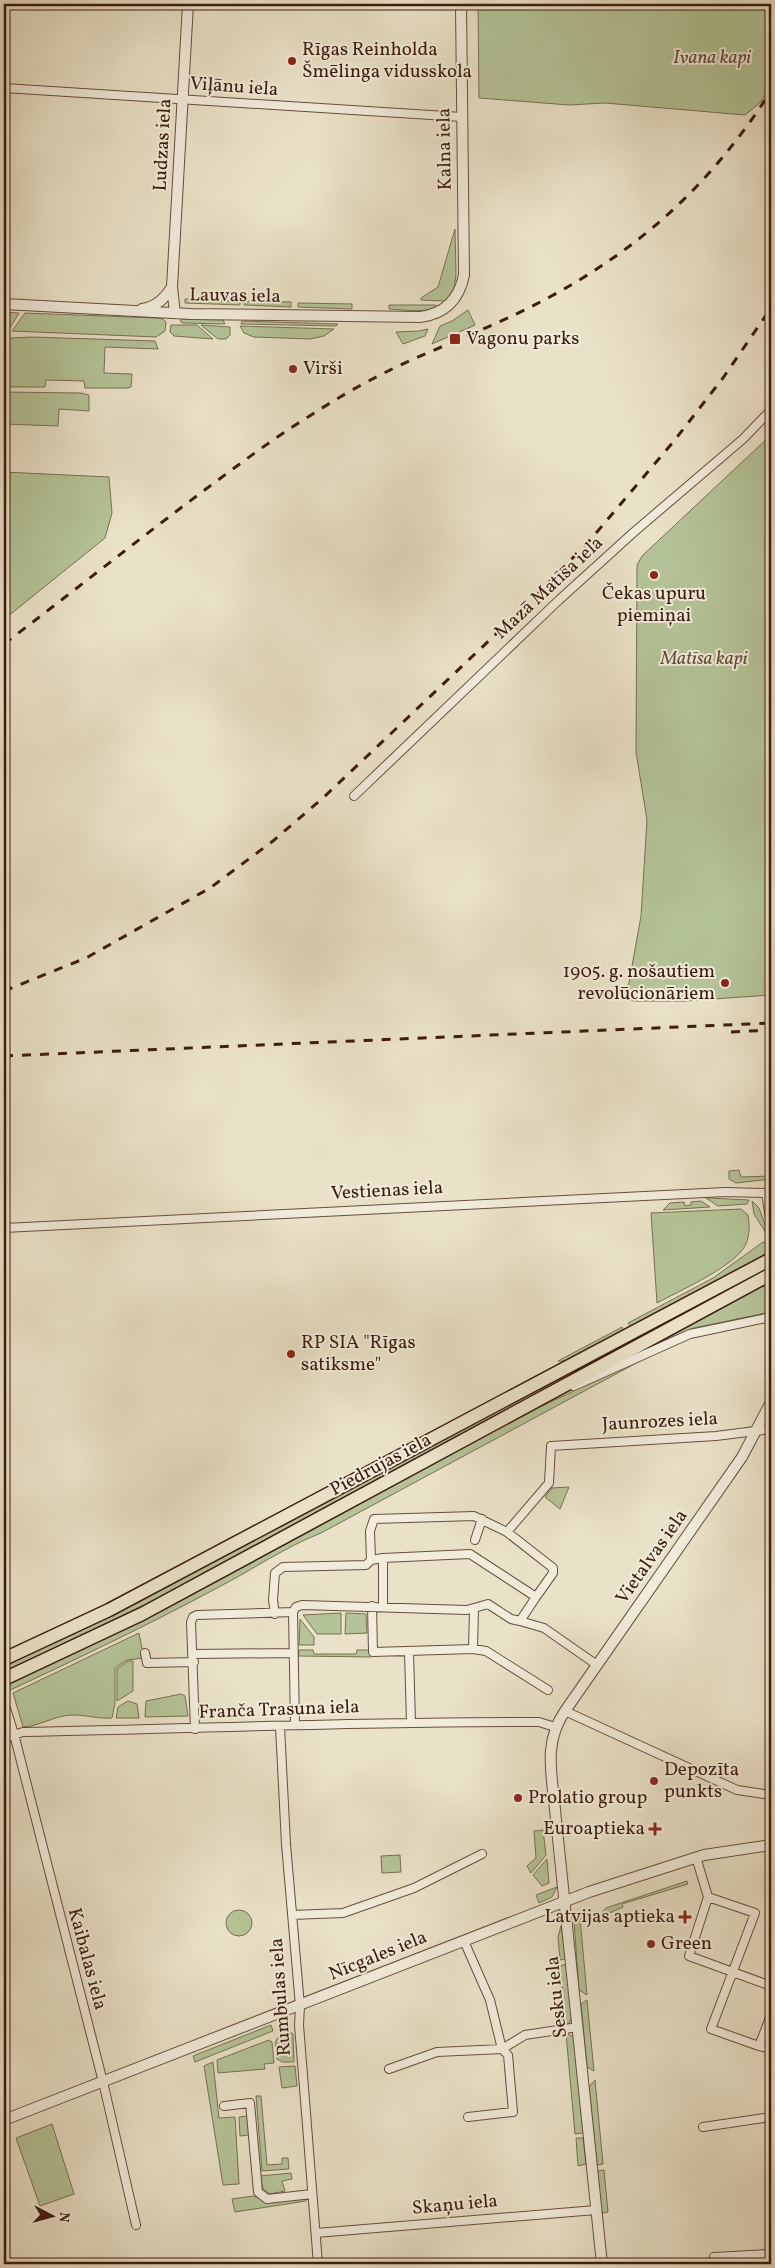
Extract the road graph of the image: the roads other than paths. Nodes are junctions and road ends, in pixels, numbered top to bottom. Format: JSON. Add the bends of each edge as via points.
{"nodes":[{"id":1,"x":188,"y":4,"type":"edge"},
{"id":2,"x":461,"y":4,"type":"edge"},
{"id":3,"x":4,"y":88,"type":"edge"},
{"id":4,"x":183,"y":100,"type":"junction"},
{"id":5,"x":462,"y":117,"type":"junction"},
{"id":6,"x":172,"y":287,"type":"junction"},
{"id":7,"x":458,"y":294,"type":"joint"},
{"id":8,"x":4,"y":304,"type":"edge"},
{"id":9,"x":134,"y":310,"type":"junction"},
{"id":10,"x":176,"y":313,"type":"junction"},
{"id":11,"x":771,"y":410,"type":"edge"},
{"id":12,"x":354,"y":796,"type":"dead end"},
{"id":13,"x":769,"y":1192,"type":"edge"},
{"id":14,"x":771,"y":1218,"type":"edge"},
{"id":15,"x":4,"y":1228,"type":"edge"},
{"id":16,"x":771,"y":1259,"type":"edge"},
{"id":17,"x":771,"y":1274,"type":"edge"},
{"id":18,"x":771,"y":1317,"type":"edge"},
{"id":19,"x":553,"y":1392,"type":"junction"},
{"id":20,"x":771,"y":1402,"type":"edge"},
{"id":21,"x":771,"y":1429,"type":"edge"},
{"id":22,"x":756,"y":1430,"type":"junction"},
{"id":23,"x":482,"y":1519,"type":"junction"},
{"id":24,"x":507,"y":1532,"type":"junction"},
{"id":25,"x":473,"y":1547,"type":"junction"},
{"id":26,"x":383,"y":1558,"type":"junction"},
{"id":27,"x":371,"y":1560,"type":"junction"},
{"id":28,"x":536,"y":1597,"type":"junction"},
{"id":29,"x":372,"y":1606,"type":"junction"},
{"id":30,"x":383,"y":1606,"type":"junction"},
{"id":31,"x":474,"y":1609,"type":"junction"},
{"id":32,"x":293,"y":1612,"type":"junction"},
{"id":33,"x":275,"y":1614,"type":"junction"},
{"id":34,"x":520,"y":1621,"type":"junction"},
{"id":35,"x":473,"y":1649,"type":"junction"},
{"id":36,"x":408,"y":1652,"type":"junction"},
{"id":37,"x":145,"y":1653,"type":"dead end"},
{"id":38,"x":293,"y":1653,"type":"junction"},
{"id":39,"x":193,"y":1654,"type":"junction"},
{"id":40,"x":4,"y":1659,"type":"edge"},
{"id":41,"x":194,"y":1662,"type":"junction"},
{"id":42,"x":597,"y":1665,"type":"junction"},
{"id":43,"x":4,"y":1679,"type":"edge"},
{"id":44,"x":548,"y":1690,"type":"dead end"},
{"id":45,"x":4,"y":1702,"type":"edge"},
{"id":46,"x":565,"y":1711,"type":"junction"},
{"id":47,"x":411,"y":1723,"type":"junction"},
{"id":48,"x":295,"y":1725,"type":"junction"},
{"id":49,"x":280,"y":1727,"type":"junction"},
{"id":50,"x":555,"y":1727,"type":"junction"},
{"id":51,"x":195,"y":1730,"type":"junction"},
{"id":52,"x":14,"y":1734,"type":"junction"},
{"id":53,"x":4,"y":1738,"type":"edge"},
{"id":54,"x":771,"y":1795,"type":"edge"},
{"id":55,"x":771,"y":1845,"type":"edge"},
{"id":56,"x":482,"y":1854,"type":"dead end"},
{"id":57,"x":696,"y":1857,"type":"junction"},
{"id":58,"x":708,"y":1897,"type":"junction"},
{"id":59,"x":565,"y":1902,"type":"junction"},
{"id":60,"x":292,"y":1915,"type":"junction"},
{"id":61,"x":464,"y":1941,"type":"junction"},
{"id":62,"x":732,"y":1971,"type":"junction"},
{"id":63,"x":771,"y":1986,"type":"edge"},
{"id":64,"x":300,"y":2006,"type":"junction"},
{"id":65,"x":771,"y":2015,"type":"edge"},
{"id":66,"x":578,"y":2027,"type":"junction"},
{"id":67,"x":760,"y":2046,"type":"junction"},
{"id":68,"x":502,"y":2049,"type":"junction"},
{"id":69,"x":771,"y":2050,"type":"edge"},
{"id":70,"x":389,"y":2069,"type":"dead end"},
{"id":71,"x":103,"y":2082,"type":"junction"},
{"id":72,"x":224,"y":2106,"type":"dead end"},
{"id":73,"x":468,"y":2117,"type":"dead end"},
{"id":74,"x":771,"y":2118,"type":"edge"},
{"id":75,"x":4,"y":2120,"type":"edge"},
{"id":76,"x":702,"y":2127,"type":"dead end"},
{"id":77,"x":312,"y":2194,"type":"junction"},
{"id":78,"x":596,"y":2210,"type":"junction"},
{"id":79,"x":136,"y":2225,"type":"dead end"},
{"id":80,"x":316,"y":2233,"type":"junction"},
{"id":81,"x":771,"y":2254,"type":"edge"},
{"id":82,"x":714,"y":2258,"type":"dead end"},
{"id":83,"x":318,"y":2264,"type":"edge"},
{"id":84,"x":602,"y":2264,"type":"edge"}],
"edges":[{"from":1,"to":4,"type":"street","name":"Ludzas iela"},
{"from":2,"to":5,"type":"street","name":"Kalna iela"},
{"from":3,"to":4,"type":"street","name":"Viļānu iela"},
{"from":4,"to":5,"type":"street","name":"Viļānu iela"},
{"from":4,"to":6,"type":"street","name":"Ludzas iela"},
{"from":5,"to":7,"type":"street","name":"Kalna iela","via":[[464,265]]},
{"from":6,"to":9,"type":"street","via":[[161,302],[150,308]]},
{"from":6,"to":10,"type":"street","name":"Ludzas iela"},
{"from":7,"to":10,"type":"street","name":"Lauvas iela","via":[[438,313],[420,317]]},
{"from":8,"to":9,"type":"street","name":"Lauvas iela"},
{"from":9,"to":10,"type":"street","name":"Lauvas iela"},
{"from":11,"to":12,"type":"street","name":"Mazā Matīsa iela","via":[[743,439],[566,593]]},
{"from":13,"to":14,"type":"street"},
{"from":13,"to":15,"type":"street","name":"Vestienas iela"},
{"from":16,"to":40,"type":"main road","name":"Piedrujas iela","via":[[109,1610]]},
{"from":17,"to":19,"type":"main road","name":"Piedrujas iela"},
{"from":18,"to":19,"type":"street","via":[[690,1334],[632,1358],[586,1382]]},
{"from":19,"to":43,"type":"main road","name":"Piedrujas iela","via":[[142,1614]]},
{"from":20,"to":22,"type":"street","name":"Vietalvas iela"},
{"from":21,"to":22,"type":"street","name":"Jaunrozes iela"},
{"from":22,"to":24,"type":"street","name":"Jaunrozes iela","via":[[716,1436],[551,1446],[549,1483]]},
{"from":22,"to":42,"type":"street","name":"Vietalvas iela","via":[[742,1457]]},
{"from":23,"to":24,"type":"street"},
{"from":23,"to":25,"type":"street"},
{"from":23,"to":27,"type":"street","via":[[474,1516],[374,1518],[370,1530]]},
{"from":24,"to":28,"type":"street","via":[[553,1568],[553,1573]]},
{"from":25,"to":26,"type":"street"},
{"from":25,"to":28,"type":"street"},
{"from":26,"to":27,"type":"street"},
{"from":26,"to":30,"type":"street"},
{"from":27,"to":33,"type":"street","via":[[366,1565],[283,1567],[275,1572]]},
{"from":28,"to":34,"type":"street"},
{"from":29,"to":30,"type":"street"},
{"from":29,"to":32,"type":"street","via":[[302,1605]]},
{"from":29,"to":36,"type":"street","via":[[373,1652]]},
{"from":30,"to":31,"type":"street"},
{"from":31,"to":34,"type":"street","via":[[488,1604]]},
{"from":31,"to":35,"type":"street"},
{"from":32,"to":33,"type":"street"},
{"from":32,"to":38,"type":"street"},
{"from":33,"to":39,"type":"street","via":[[192,1617]]},
{"from":34,"to":42,"type":"street","via":[[544,1628]]},
{"from":35,"to":36,"type":"street"},
{"from":35,"to":44,"type":"street","via":[[486,1651]]},
{"from":36,"to":47,"type":"street"},
{"from":37,"to":41,"type":"street","via":[[147,1663]]},
{"from":38,"to":39,"type":"street"},
{"from":38,"to":48,"type":"street"},
{"from":39,"to":41,"type":"street"},
{"from":41,"to":51,"type":"street"},
{"from":42,"to":46,"type":"street","name":"Vietalvas iela"},
{"from":45,"to":52,"type":"street","name":"Kaibalas iela"},
{"from":46,"to":50,"type":"street","name":"Vietalvas iela"},
{"from":46,"to":54,"type":"street","via":[[737,1790]]},
{"from":47,"to":48,"type":"street","name":"Franča Trasuna iela"},
{"from":47,"to":50,"type":"street","name":"Franča Trasuna iela","via":[[539,1722]]},
{"from":48,"to":49,"type":"street","name":"Franča Trasuna iela"},
{"from":49,"to":51,"type":"street","name":"Franča Trasuna iela"},
{"from":49,"to":60,"type":"street","name":"Rumbulas iela"},
{"from":50,"to":59,"type":"street","name":"Sesku iela","via":[[550,1754]]},
{"from":51,"to":52,"type":"street","name":"Franča Trasuna iela"},
{"from":52,"to":53,"type":"street","name":"Franča Trasuna iela"},
{"from":52,"to":71,"type":"street","name":"Kaibalas iela"},
{"from":55,"to":57,"type":"street","name":"Nīcgales iela"},
{"from":56,"to":60,"type":"street","via":[[414,1888],[343,1912]]},
{"from":57,"to":58,"type":"street"},
{"from":57,"to":59,"type":"street","name":"Nīcgales iela"},
{"from":58,"to":62,"type":"street","via":[[689,1956]]},
{"from":58,"to":62,"type":"street","via":[[755,1913]]},
{"from":59,"to":61,"type":"street","name":"Nīcgales iela"},
{"from":59,"to":66,"type":"street","name":"Sesku iela"},
{"from":60,"to":64,"type":"street","name":"Rumbulas iela"},
{"from":61,"to":64,"type":"street","name":"Nīcgales iela"},
{"from":61,"to":68,"type":"street","via":[[490,2000]]},
{"from":62,"to":63,"type":"street"},
{"from":62,"to":67,"type":"street","via":[[711,2030]]},
{"from":64,"to":71,"type":"street","name":"Nīcgales iela"},
{"from":64,"to":77,"type":"street","name":"Rumbulas iela"},
{"from":65,"to":67,"type":"street"},
{"from":66,"to":68,"type":"street","via":[[525,2035]]},
{"from":66,"to":78,"type":"street","name":"Sesku iela"},
{"from":67,"to":69,"type":"street"},
{"from":68,"to":70,"type":"street","via":[[437,2052]]},
{"from":68,"to":73,"type":"street","via":[[508,2054],[513,2112]]},
{"from":71,"to":75,"type":"street","name":"Nīcgales iela"},
{"from":71,"to":79,"type":"street","name":"Kaibalas iela"},
{"from":72,"to":77,"type":"street","via":[[250,2103],[258,2192],[268,2198]]},
{"from":74,"to":76,"type":"street"},
{"from":77,"to":80,"type":"street","name":"Rumbulas iela"},
{"from":78,"to":80,"type":"street","name":"Skaņu iela"},
{"from":78,"to":84,"type":"street","name":"Sesku iela"},
{"from":80,"to":83,"type":"street","name":"Rumbulas iela"},
{"from":81,"to":82,"type":"street"}]}
